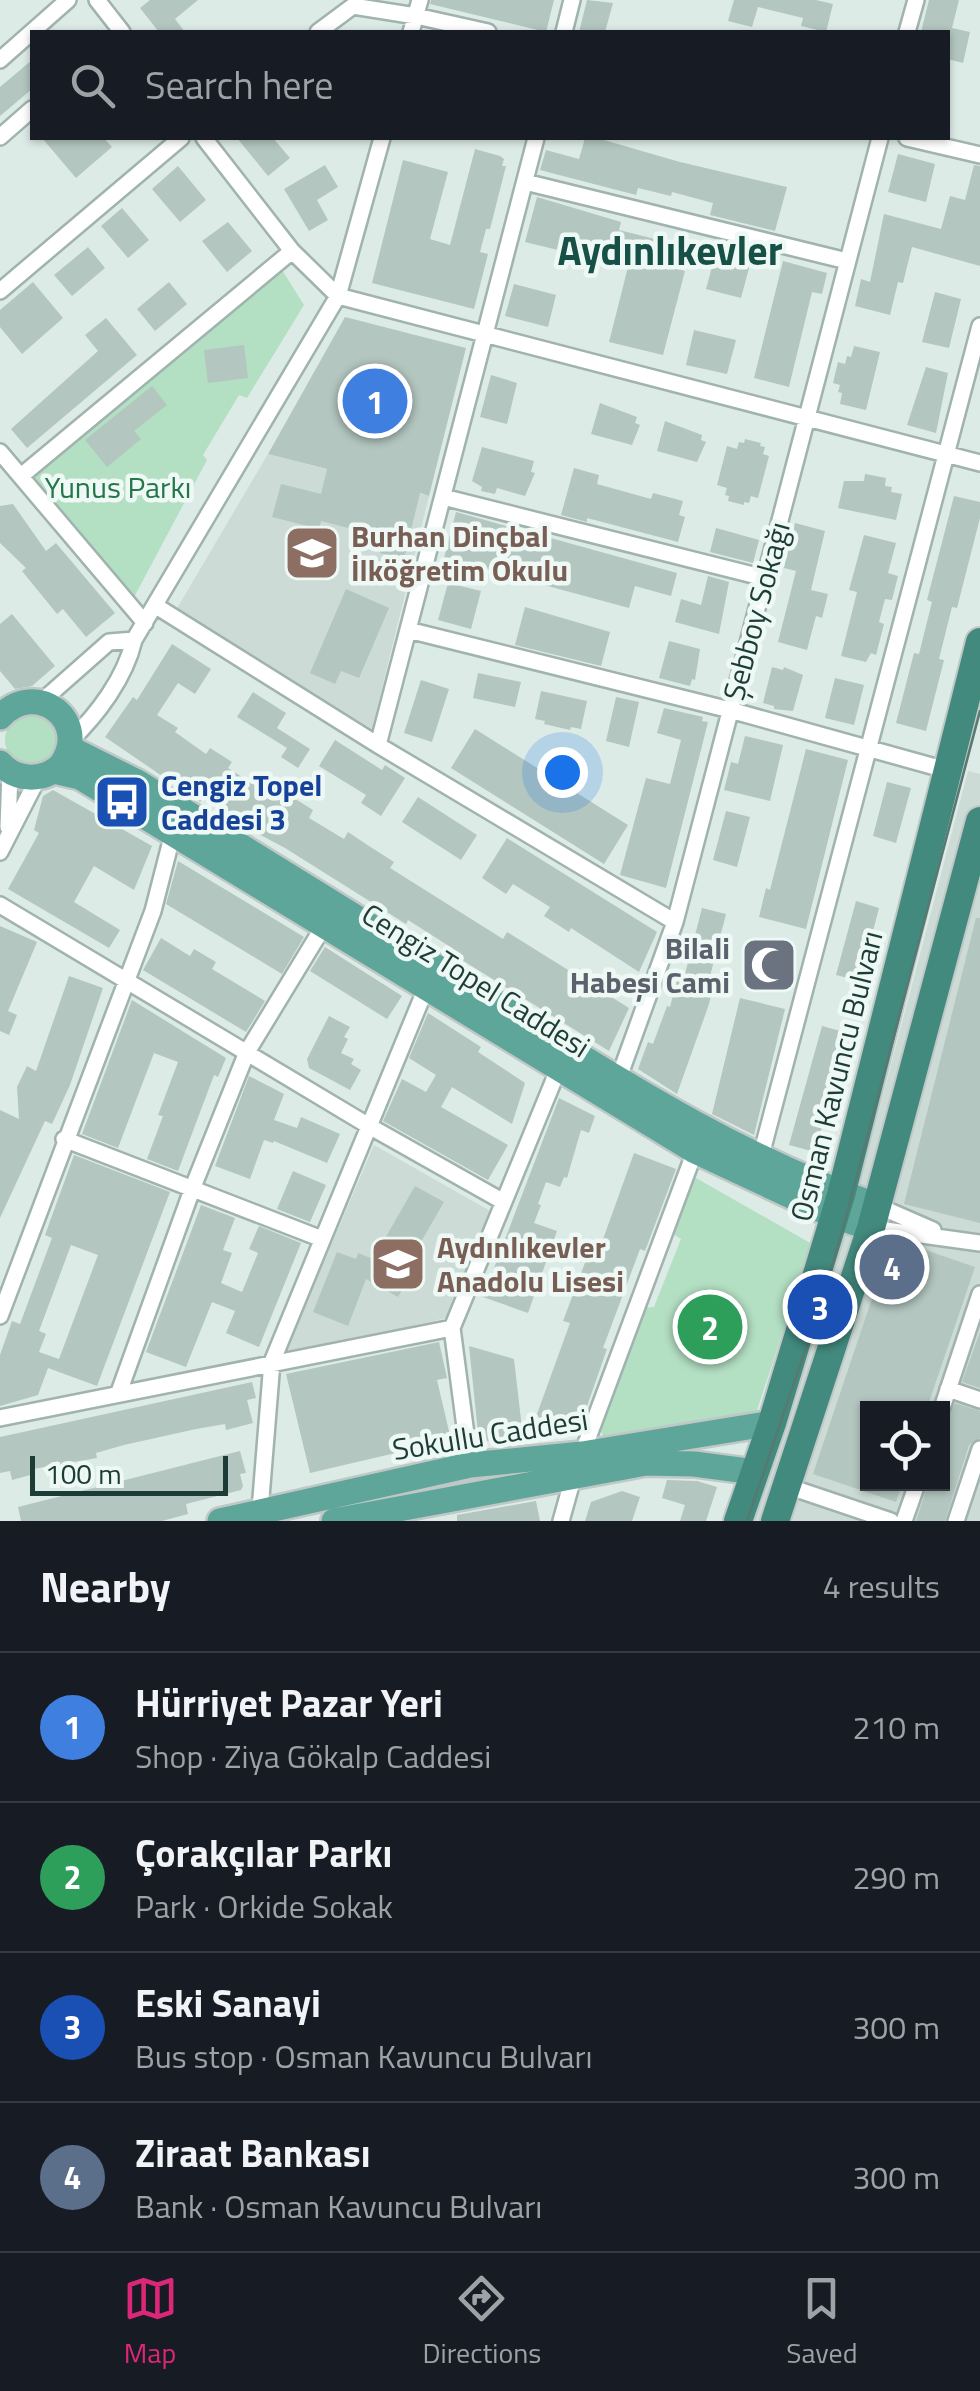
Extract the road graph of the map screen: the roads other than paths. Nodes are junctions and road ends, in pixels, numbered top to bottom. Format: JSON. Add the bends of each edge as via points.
{"nodes":[{"id":1,"x":68,"y":0,"type":"edge"},
{"id":2,"x":572,"y":0,"type":"edge"},
{"id":3,"x":896,"y":0,"type":"edge"},
{"id":4,"x":103,"y":2,"type":"edge"},
{"id":5,"x":915,"y":2,"type":"edge"},
{"id":6,"x":416,"y":16,"type":"edge"},
{"id":7,"x":34,"y":30,"type":"edge"},
{"id":8,"x":121,"y":30,"type":"edge"},
{"id":9,"x":321,"y":30,"type":"edge"},
{"id":10,"x":479,"y":30,"type":"edge"},
{"id":11,"x":564,"y":30,"type":"edge"},
{"id":12,"x":908,"y":30,"type":"edge"},
{"id":13,"x":30,"y":34,"type":"edge"},
{"id":14,"x":0,"y":60,"type":"edge"},
{"id":15,"x":30,"y":111,"type":"edge"},
{"id":16,"x":0,"y":137,"type":"edge"},
{"id":17,"x":179,"y":140,"type":"edge"},
{"id":18,"x":206,"y":140,"type":"edge"},
{"id":19,"x":381,"y":140,"type":"edge"},
{"id":20,"x":536,"y":140,"type":"edge"},
{"id":21,"x":879,"y":140,"type":"edge"},
{"id":22,"x":916,"y":140,"type":"edge"},
{"id":23,"x":980,"y":155,"type":"edge"},
{"id":24,"x":525,"y":182,"type":"junction"},
{"id":25,"x":292,"y":251,"type":"junction"},
{"id":26,"x":847,"y":262,"type":"junction"},
{"id":27,"x":0,"y":292,"type":"edge"},
{"id":28,"x":338,"y":296,"type":"junction"},
{"id":29,"x":980,"y":326,"type":"edge"},
{"id":30,"x":485,"y":336,"type":"junction"},
{"id":31,"x":806,"y":418,"type":"junction"},
{"id":32,"x":0,"y":452,"type":"edge"},
{"id":33,"x":947,"y":455,"type":"junction"},
{"id":34,"x":980,"y":463,"type":"edge"},
{"id":35,"x":21,"y":476,"type":"junction"},
{"id":36,"x":443,"y":497,"type":"junction"},
{"id":37,"x":764,"y":578,"type":"junction"},
{"id":38,"x":156,"y":606,"type":"junction"},
{"id":39,"x":145,"y":624,"type":"junction"},
{"id":40,"x":408,"y":630,"type":"junction"},
{"id":41,"x":134,"y":640,"type":"junction"},
{"id":42,"x":980,"y":642,"type":"edge"},
{"id":43,"x":15,"y":702,"type":"edge"},
{"id":44,"x":730,"y":710,"type":"junction"},
{"id":45,"x":70,"y":744,"type":"junction"},
{"id":46,"x":378,"y":745,"type":"junction"},
{"id":47,"x":870,"y":749,"type":"junction"},
{"id":48,"x":3,"y":767,"type":"edge"},
{"id":49,"x":946,"y":770,"type":"junction"},
{"id":50,"x":47,"y":774,"type":"junction"},
{"id":51,"x":980,"y":821,"type":"edge"},
{"id":52,"x":8,"y":831,"type":"junction"},
{"id":53,"x":173,"y":833,"type":"junction"},
{"id":54,"x":0,"y":852,"type":"edge"},
{"id":55,"x":0,"y":904,"type":"edge"},
{"id":56,"x":675,"y":922,"type":"junction"},
{"id":57,"x":324,"y":924,"type":"junction"},
{"id":58,"x":125,"y":982,"type":"junction"},
{"id":59,"x":426,"y":988,"type":"junction"},
{"id":60,"x":247,"y":1052,"type":"junction"},
{"id":61,"x":558,"y":1070,"type":"junction"},
{"id":62,"x":618,"y":1080,"type":"junction"},
{"id":63,"x":368,"y":1126,"type":"junction"},
{"id":64,"x":64,"y":1139,"type":"junction"},
{"id":65,"x":695,"y":1151,"type":"junction"},
{"id":66,"x":760,"y":1159,"type":"junction"},
{"id":67,"x":193,"y":1187,"type":"junction"},
{"id":68,"x":502,"y":1201,"type":"junction"},
{"id":69,"x":838,"y":1206,"type":"junction"},
{"id":70,"x":874,"y":1217,"type":"junction"},
{"id":71,"x":950,"y":1237,"type":"junction"},
{"id":72,"x":322,"y":1239,"type":"junction"},
{"id":73,"x":980,"y":1243,"type":"edge"},
{"id":74,"x":6,"y":1285,"type":"edge"},
{"id":75,"x":980,"y":1294,"type":"edge"},
{"id":76,"x":0,"y":1316,"type":"edge"},
{"id":77,"x":452,"y":1328,"type":"junction"},
{"id":78,"x":272,"y":1362,"type":"junction"},
{"id":79,"x":948,"y":1389,"type":"junction"},
{"id":80,"x":118,"y":1392,"type":"junction"},
{"id":81,"x":980,"y":1400,"type":"edge"},
{"id":82,"x":944,"y":1401,"type":"edge"},
{"id":83,"x":0,"y":1418,"type":"edge"},
{"id":84,"x":772,"y":1422,"type":"junction"},
{"id":85,"x":980,"y":1449,"type":"edge"},
{"id":86,"x":470,"y":1465,"type":"junction"},
{"id":87,"x":577,"y":1466,"type":"junction"},
{"id":88,"x":755,"y":1472,"type":"junction"},
{"id":89,"x":788,"y":1486,"type":"junction"},
{"id":90,"x":914,"y":1491,"type":"edge"},
{"id":91,"x":260,"y":1510,"type":"junction"},
{"id":92,"x":347,"y":1519,"type":"edge"},
{"id":93,"x":220,"y":1521,"type":"edge"},
{"id":94,"x":561,"y":1521,"type":"edge"},
{"id":95,"x":738,"y":1521,"type":"edge"},
{"id":96,"x":776,"y":1521,"type":"edge"},
{"id":97,"x":891,"y":1521,"type":"edge"},
{"id":98,"x":904,"y":1521,"type":"edge"},
{"id":99,"x":956,"y":1521,"type":"edge"}],
"edges":[{"from":1,"to":7,"type":"street"},
{"from":2,"to":11,"type":"street"},
{"from":3,"to":5,"type":"street"},
{"from":4,"to":8,"type":"street"},
{"from":5,"to":12,"type":"street"},
{"from":6,"to":9,"type":"street","via":[[353,6]]},
{"from":6,"to":10,"type":"street"},
{"from":13,"to":14,"type":"street"},
{"from":15,"to":16,"type":"street"},
{"from":17,"to":27,"type":"street"},
{"from":18,"to":25,"type":"street"},
{"from":19,"to":28,"type":"street"},
{"from":20,"to":24,"type":"street"},
{"from":21,"to":26,"type":"street","name":"Şebboy Sokağı"},
{"from":22,"to":23,"type":"street"},
{"from":24,"to":26,"type":"street"},
{"from":24,"to":30,"type":"street"},
{"from":25,"to":28,"type":"street"},
{"from":25,"to":35,"type":"street"},
{"from":26,"to":31,"type":"street","name":"Şebboy Sokağı"},
{"from":28,"to":30,"type":"street"},
{"from":28,"to":38,"type":"street"},
{"from":29,"to":33,"type":"street"},
{"from":30,"to":31,"type":"street"},
{"from":30,"to":36,"type":"street"},
{"from":31,"to":33,"type":"street"},
{"from":31,"to":37,"type":"street","name":"Şebboy Sokağı"},
{"from":32,"to":35,"type":"street"},
{"from":33,"to":34,"type":"street"},
{"from":33,"to":47,"type":"street"},
{"from":35,"to":39,"type":"street"},
{"from":36,"to":37,"type":"street"},
{"from":36,"to":40,"type":"street"},
{"from":37,"to":44,"type":"street","name":"Şebboy Sokağı"},
{"from":38,"to":39,"type":"street"},
{"from":38,"to":46,"type":"street"},
{"from":39,"to":41,"type":"street"},
{"from":40,"to":44,"type":"street"},
{"from":40,"to":46,"type":"street"},
{"from":41,"to":43,"type":"street","via":[[109,642]]},
{"from":41,"to":45,"type":"street","via":[[128,663]]},
{"from":42,"to":49,"type":"highway","name":"Osman Kavuncu Bulvarı"},
{"from":43,"to":45,"type":"main road","via":[[63,717]]},
{"from":44,"to":47,"type":"street"},
{"from":44,"to":56,"type":"street","name":"Şebboy Sokağı"},
{"from":45,"to":50,"type":"main road","via":[[66,758]]},
{"from":45,"to":62,"type":"main road","name":"Cengiz Topel Caddesi"},
{"from":46,"to":56,"type":"street"},
{"from":47,"to":49,"type":"street"},
{"from":47,"to":66,"type":"street"},
{"from":48,"to":50,"type":"main road","name":"Cengiz Topel Caddesi","via":[[21,778]]},
{"from":48,"to":52,"type":"street"},
{"from":49,"to":69,"type":"highway","name":"Osman Kavuncu Bulvarı"},
{"from":50,"to":52,"type":"street"},
{"from":50,"to":53,"type":"main road","name":"Cengiz Topel Caddesi","via":[[80,778]]},
{"from":51,"to":70,"type":"highway"},
{"from":52,"to":54,"type":"street"},
{"from":53,"to":57,"type":"main road","name":"Cengiz Topel Caddesi"},
{"from":53,"to":58,"type":"street"},
{"from":55,"to":58,"type":"street"},
{"from":56,"to":62,"type":"street","name":"Şebboy Sokağı"},
{"from":57,"to":59,"type":"main road","name":"Cengiz Topel Caddesi"},
{"from":57,"to":60,"type":"street"},
{"from":58,"to":60,"type":"street"},
{"from":58,"to":64,"type":"street"},
{"from":59,"to":61,"type":"main road","name":"Cengiz Topel Caddesi"},
{"from":59,"to":63,"type":"street"},
{"from":60,"to":63,"type":"street"},
{"from":60,"to":67,"type":"street"},
{"from":61,"to":65,"type":"main road","name":"Cengiz Topel Caddesi"},
{"from":61,"to":68,"type":"street"},
{"from":62,"to":66,"type":"main road","name":"Cengiz Topel Caddesi"},
{"from":63,"to":68,"type":"street"},
{"from":63,"to":72,"type":"street"},
{"from":64,"to":67,"type":"street"},
{"from":64,"to":74,"type":"street"},
{"from":65,"to":69,"type":"main road","name":"Cengiz Topel Caddesi"},
{"from":65,"to":87,"type":"street"},
{"from":66,"to":69,"type":"main road","name":"Cengiz Topel Caddesi"},
{"from":67,"to":72,"type":"street"},
{"from":67,"to":80,"type":"street"},
{"from":68,"to":77,"type":"street"},
{"from":69,"to":70,"type":"main road","name":"Cengiz Topel Caddesi"},
{"from":69,"to":84,"type":"highway","name":"Osman Kavuncu Bulvarı"},
{"from":70,"to":71,"type":"street"},
{"from":70,"to":71,"type":"street"},
{"from":70,"to":89,"type":"highway"},
{"from":71,"to":73,"type":"street"},
{"from":72,"to":78,"type":"street"},
{"from":74,"to":76,"type":"street"},
{"from":75,"to":79,"type":"street"},
{"from":77,"to":78,"type":"street"},
{"from":77,"to":86,"type":"street"},
{"from":78,"to":80,"type":"street"},
{"from":78,"to":91,"type":"street"},
{"from":79,"to":81,"type":"street"},
{"from":79,"to":82,"type":"street"},
{"from":80,"to":83,"type":"street"},
{"from":84,"to":87,"type":"main road","name":"Sokullu Caddesi"},
{"from":84,"to":88,"type":"highway","name":"Osman Kavuncu Bulvarı"},
{"from":85,"to":99,"type":"street"},
{"from":86,"to":87,"type":"main road","name":"Sokullu Caddesi"},
{"from":86,"to":91,"type":"main road","name":"Sokullu Caddesi"},
{"from":87,"to":88,"type":"main road","name":"Sokullu Caddesi","via":[[694,1464]]},
{"from":87,"to":92,"type":"main road","name":"Sokullu Caddesi"},
{"from":87,"to":94,"type":"street"},
{"from":88,"to":95,"type":"highway","name":"Osman Kavuncu Bulvarı"},
{"from":89,"to":96,"type":"highway"},
{"from":89,"to":97,"type":"street"},
{"from":90,"to":98,"type":"street"},
{"from":91,"to":93,"type":"main road","name":"Sokullu Caddesi"}]}
